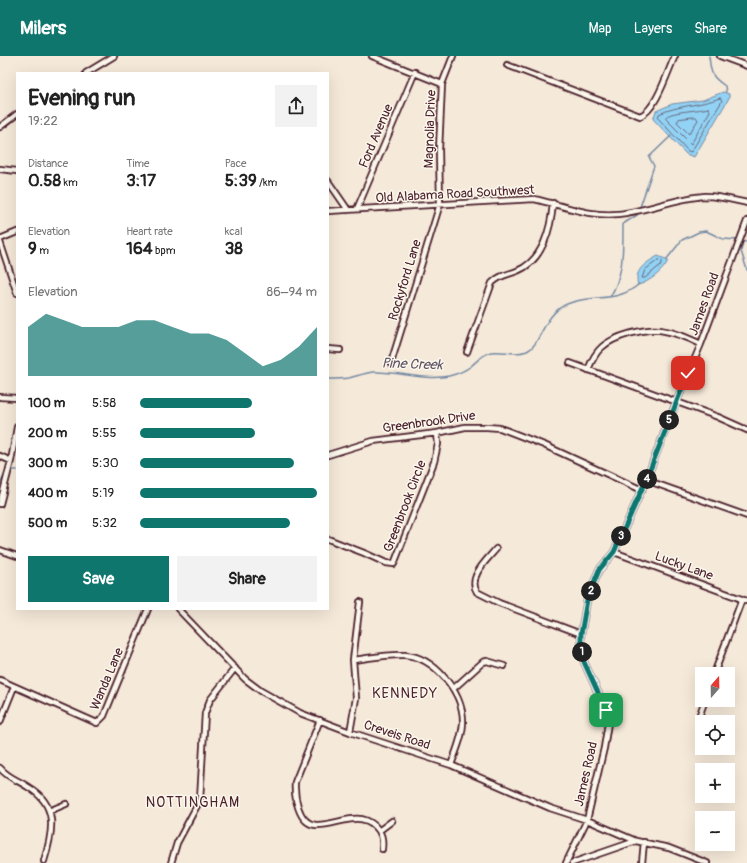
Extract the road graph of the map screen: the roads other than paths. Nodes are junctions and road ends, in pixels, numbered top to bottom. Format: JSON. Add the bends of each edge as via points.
{"nodes":[{"id":1,"x":114,"y":56,"type":"edge"},
{"id":2,"x":372,"y":56,"type":"edge"},
{"id":3,"x":454,"y":56,"type":"edge"},
{"id":4,"x":675,"y":56,"type":"edge"},
{"id":5,"x":720,"y":56,"type":"edge"},
{"id":6,"x":507,"y":65,"type":"dead end"},
{"id":7,"x":747,"y":66,"type":"edge"},
{"id":8,"x":88,"y":72,"type":"edge"},
{"id":9,"x":415,"y":72,"type":"junction"},
{"id":10,"x":442,"y":84,"type":"junction"},
{"id":11,"x":16,"y":115,"type":"edge"},
{"id":12,"x":0,"y":127,"type":"edge"},
{"id":13,"x":0,"y":169,"type":"edge"},
{"id":14,"x":16,"y":171,"type":"edge"},
{"id":15,"x":329,"y":182,"type":"edge"},
{"id":16,"x":553,"y":203,"type":"junction"},
{"id":17,"x":440,"y":204,"type":"junction"},
{"id":18,"x":747,"y":204,"type":"edge"},
{"id":19,"x":357,"y":209,"type":"junction"},
{"id":20,"x":348,"y":210,"type":"junction"},
{"id":21,"x":329,"y":211,"type":"edge"},
{"id":22,"x":747,"y":221,"type":"edge"},
{"id":23,"x":16,"y":232,"type":"edge"},
{"id":24,"x":0,"y":240,"type":"edge"},
{"id":25,"x":16,"y":290,"type":"edge"},
{"id":26,"x":701,"y":344,"type":"junction"},
{"id":27,"x":329,"y":349,"type":"edge"},
{"id":28,"x":340,"y":350,"type":"dead end"},
{"id":29,"x":467,"y":352,"type":"dead end"},
{"id":30,"x":391,"y":363,"type":"dead end"},
{"id":31,"x":570,"y":363,"type":"dead end"},
{"id":32,"x":588,"y":370,"type":"junction"},
{"id":33,"x":0,"y":397,"type":"edge"},
{"id":34,"x":16,"y":398,"type":"edge"},
{"id":35,"x":676,"y":403,"type":"junction"},
{"id":36,"x":747,"y":430,"type":"edge"},
{"id":37,"x":16,"y":433,"type":"edge"},
{"id":38,"x":437,"y":433,"type":"junction"},
{"id":39,"x":329,"y":455,"type":"edge"},
{"id":40,"x":0,"y":456,"type":"edge"},
{"id":41,"x":11,"y":461,"type":"junction"},
{"id":42,"x":646,"y":480,"type":"junction"},
{"id":43,"x":642,"y":490,"type":"junction"},
{"id":44,"x":0,"y":504,"type":"edge"},
{"id":45,"x":747,"y":516,"type":"edge"},
{"id":46,"x":329,"y":539,"type":"edge"},
{"id":47,"x":496,"y":549,"type":"dead end"},
{"id":48,"x":0,"y":550,"type":"edge"},
{"id":49,"x":614,"y":552,"type":"junction"},
{"id":50,"x":16,"y":556,"type":"edge"},
{"id":51,"x":744,"y":600,"type":"edge"},
{"id":52,"x":360,"y":602,"type":"dead end"},
{"id":53,"x":148,"y":610,"type":"edge"},
{"id":54,"x":179,"y":610,"type":"edge"},
{"id":55,"x":581,"y":634,"type":"junction"},
{"id":56,"x":353,"y":660,"type":"junction"},
{"id":57,"x":504,"y":666,"type":"dead end"},
{"id":58,"x":717,"y":667,"type":"edge"},
{"id":59,"x":235,"y":668,"type":"junction"},
{"id":60,"x":0,"y":680,"type":"edge"},
{"id":61,"x":14,"y":687,"type":"junction"},
{"id":62,"x":454,"y":690,"type":"junction"},
{"id":63,"x":702,"y":707,"type":"edge"},
{"id":64,"x":700,"y":714,"type":"dead end"},
{"id":65,"x":320,"y":720,"type":"junction"},
{"id":66,"x":0,"y":722,"type":"edge"},
{"id":67,"x":350,"y":732,"type":"junction"},
{"id":68,"x":451,"y":765,"type":"junction"},
{"id":69,"x":0,"y":768,"type":"edge"},
{"id":70,"x":66,"y":804,"type":"dead end"},
{"id":71,"x":49,"y":811,"type":"junction"},
{"id":72,"x":587,"y":820,"type":"junction"},
{"id":73,"x":392,"y":821,"type":"dead end"},
{"id":74,"x":380,"y":830,"type":"junction"},
{"id":75,"x":636,"y":841,"type":"junction"},
{"id":76,"x":644,"y":842,"type":"junction"},
{"id":77,"x":382,"y":849,"type":"dead end"},
{"id":78,"x":44,"y":861,"type":"dead end"},
{"id":79,"x":171,"y":863,"type":"edge"},
{"id":80,"x":566,"y":863,"type":"edge"},
{"id":81,"x":572,"y":863,"type":"edge"},
{"id":82,"x":642,"y":863,"type":"edge"},
{"id":83,"x":707,"y":863,"type":"edge"}],
"edges":[{"from":1,"to":8,"type":"street"},
{"from":2,"to":9,"type":"street"},
{"from":3,"to":10,"type":"street","name":"Magnolia Drive"},
{"from":4,"to":6,"type":"street","via":[[654,101],[647,112],[640,116]]},
{"from":5,"to":7,"type":"street"},
{"from":9,"to":10,"type":"street"},
{"from":9,"to":19,"type":"street","name":"Ford Avenue"},
{"from":10,"to":17,"type":"street","name":"Magnolia Drive"},
{"from":11,"to":12,"type":"street"},
{"from":13,"to":14,"type":"street"},
{"from":15,"to":20,"type":"street"},
{"from":16,"to":17,"type":"street","name":"Old Alabama Road Southwest","via":[[522,199]]},
{"from":16,"to":18,"type":"street","name":"Old Alabama Road Southwest","via":[[600,215],[643,210],[705,196],[722,197]]},
{"from":16,"to":29,"type":"street","via":[[547,234],[537,256],[525,267],[501,276],[492,283]]},
{"from":17,"to":19,"type":"street","name":"Old Alabama Road Southwest"},
{"from":17,"to":30,"type":"street","name":"Rockyford Lane"},
{"from":19,"to":20,"type":"street","name":"Old Alabama Road Southwest"},
{"from":20,"to":21,"type":"street","name":"Old Alabama Road Southwest"},
{"from":22,"to":26,"type":"street","name":"James Road"},
{"from":23,"to":24,"type":"street"},
{"from":24,"to":25,"type":"street"},
{"from":26,"to":32,"type":"street","via":[[681,334],[659,330],[638,332],[615,339],[601,347]]},
{"from":26,"to":35,"type":"street","name":"James Road"},
{"from":27,"to":28,"type":"street"},
{"from":31,"to":32,"type":"street"},
{"from":32,"to":35,"type":"street"},
{"from":33,"to":34,"type":"street"},
{"from":35,"to":36,"type":"street"},
{"from":35,"to":42,"type":"street","name":"James Road"},
{"from":37,"to":41,"type":"street"},
{"from":38,"to":39,"type":"street","name":"Greenbrook Drive","via":[[373,441]]},
{"from":38,"to":43,"type":"street","name":"Greenbrook Drive","via":[[465,427],[500,428],[544,445]]},
{"from":38,"to":46,"type":"street","name":"Greenbrook Circle","via":[[438,452],[394,564]]},
{"from":40,"to":41,"type":"street"},
{"from":41,"to":44,"type":"street"},
{"from":42,"to":43,"type":"street","name":"James Road"},
{"from":42,"to":45,"type":"street"},
{"from":43,"to":49,"type":"street","name":"James Road"},
{"from":47,"to":55,"type":"street","via":[[476,575],[476,592]]},
{"from":48,"to":50,"type":"street"},
{"from":49,"to":51,"type":"street","name":"Lucky Lane"},
{"from":49,"to":55,"type":"street","name":"James Road","via":[[596,576],[587,600]]},
{"from":51,"to":58,"type":"street"},
{"from":52,"to":56,"type":"street"},
{"from":53,"to":61,"type":"street","name":"Wanda Lane","via":[[104,716],[97,724]]},
{"from":54,"to":59,"type":"street","name":"Creveis Road"},
{"from":55,"to":72,"type":"street","name":"James Road","via":[[584,662],[608,716],[604,748]]},
{"from":56,"to":62,"type":"street","via":[[405,655],[415,657],[428,664]]},
{"from":56,"to":67,"type":"street","via":[[356,698]]},
{"from":57,"to":62,"type":"street","via":[[483,662]]},
{"from":59,"to":65,"type":"street","name":"Creveis Road","via":[[261,691]]},
{"from":59,"to":79,"type":"street","via":[[214,694],[205,713],[200,800],[177,843]]},
{"from":60,"to":61,"type":"street","name":"Wanda Lane"},
{"from":61,"to":66,"type":"street"},
{"from":62,"to":68,"type":"street","via":[[460,701],[463,721],[459,744]]},
{"from":63,"to":64,"type":"street"},
{"from":65,"to":67,"type":"street","name":"Creveis Road"},
{"from":65,"to":74,"type":"street","via":[[294,782],[302,816],[308,823],[316,825],[355,818],[366,820]]},
{"from":67,"to":68,"type":"street","name":"Creveis Road"},
{"from":68,"to":72,"type":"street","name":"Creveis Road","via":[[550,808]]},
{"from":69,"to":71,"type":"street","via":[[6,775],[34,790]]},
{"from":70,"to":71,"type":"street"},
{"from":71,"to":78,"type":"street","via":[[52,830]]},
{"from":72,"to":75,"type":"street","name":"Creveis Road"},
{"from":72,"to":80,"type":"street","name":"James Road"},
{"from":73,"to":74,"type":"street"},
{"from":74,"to":77,"type":"street","via":[[383,839]]},
{"from":75,"to":76,"type":"street"},
{"from":75,"to":81,"type":"street"},
{"from":76,"to":82,"type":"street"},
{"from":76,"to":83,"type":"street","via":[[669,848]]}]}
